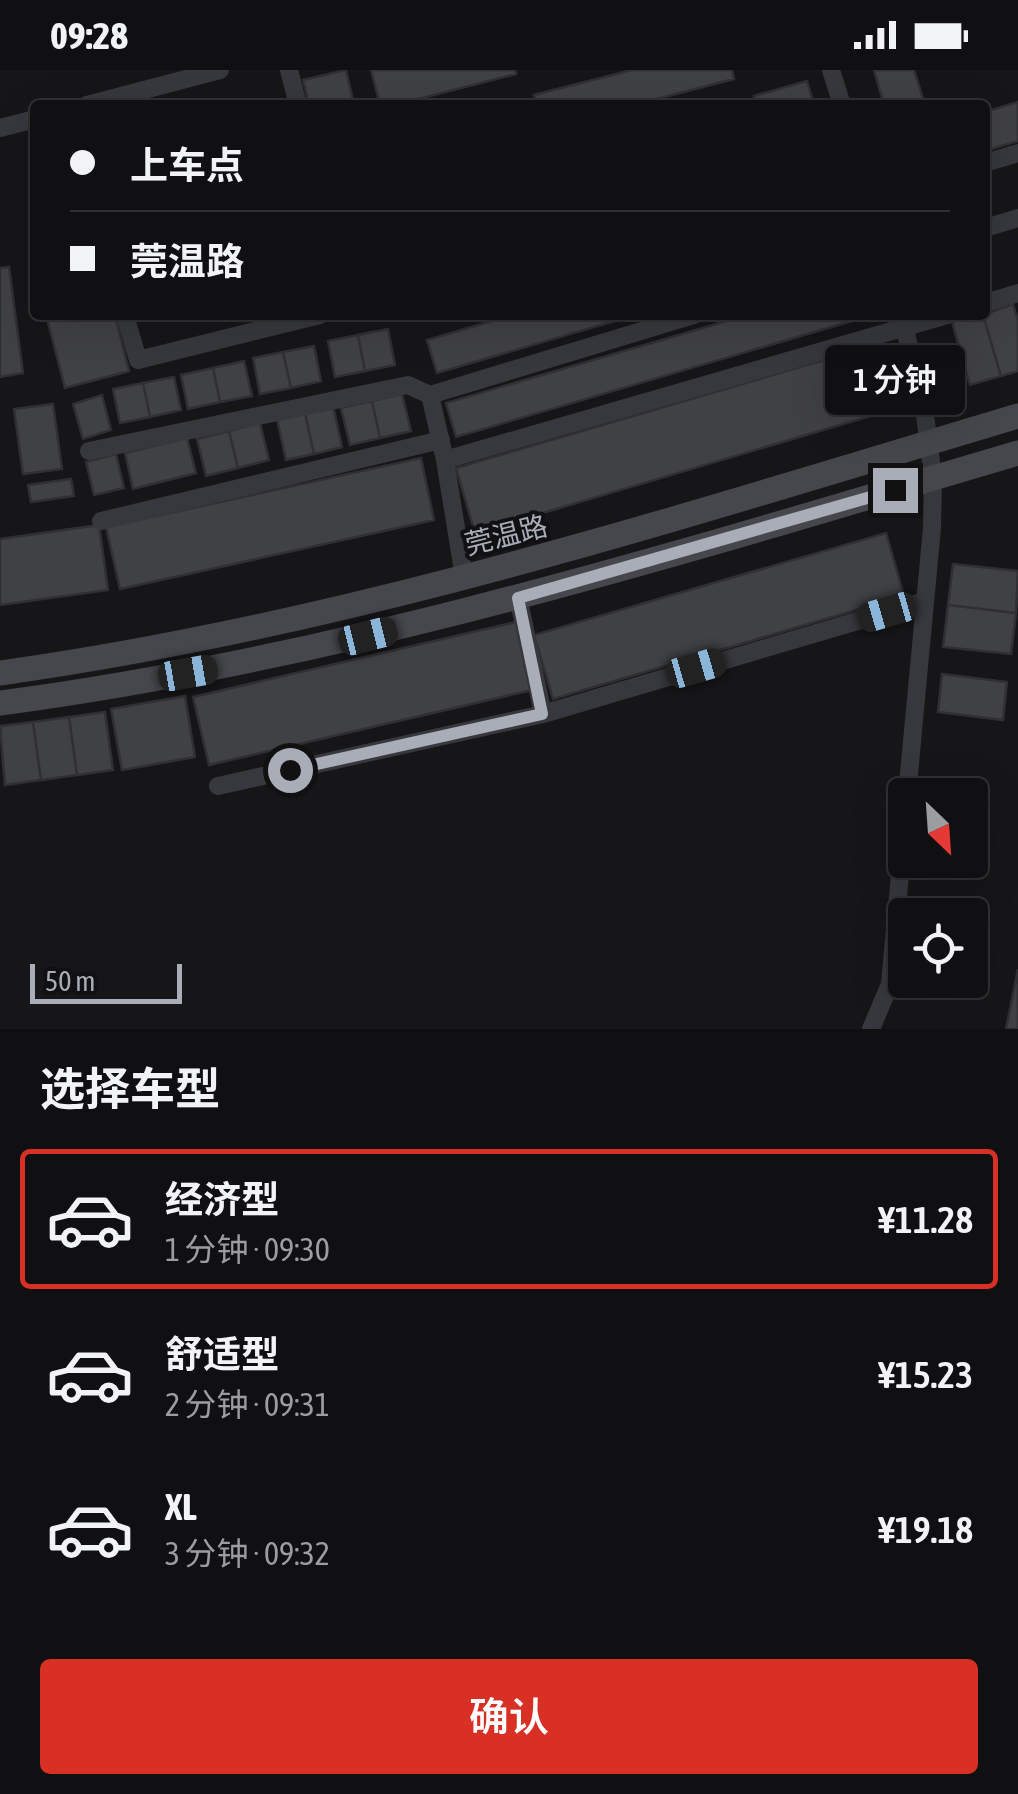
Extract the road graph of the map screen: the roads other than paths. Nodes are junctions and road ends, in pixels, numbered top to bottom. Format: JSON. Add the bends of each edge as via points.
{"nodes":[{"id":1,"x":220,"y":70,"type":"edge"},
{"id":2,"x":289,"y":70,"type":"edge"},
{"id":3,"x":832,"y":70,"type":"edge"},
{"id":4,"x":105,"y":100,"type":"edge"},
{"id":5,"x":297,"y":100,"type":"edge"},
{"id":6,"x":841,"y":100,"type":"edge"},
{"id":7,"x":30,"y":119,"type":"edge"},
{"id":8,"x":0,"y":128,"type":"edge"},
{"id":9,"x":1018,"y":153,"type":"edge"},
{"id":10,"x":990,"y":161,"type":"edge"},
{"id":11,"x":1018,"y":218,"type":"edge"},
{"id":12,"x":990,"y":226,"type":"edge"},
{"id":13,"x":1018,"y":293,"type":"edge"},
{"id":14,"x":990,"y":302,"type":"edge"},
{"id":15,"x":127,"y":320,"type":"edge"},
{"id":16,"x":300,"y":320,"type":"edge"},
{"id":17,"x":678,"y":320,"type":"edge"},
{"id":18,"x":903,"y":321,"type":"edge"},
{"id":19,"x":430,"y":395,"type":"junction"},
{"id":20,"x":1018,"y":416,"type":"edge"},
{"id":21,"x":440,"y":440,"type":"junction"},
{"id":22,"x":930,"y":442,"type":"junction"},
{"id":23,"x":90,"y":451,"type":"dead end"},
{"id":24,"x":1018,"y":453,"type":"edge"},
{"id":25,"x":444,"y":460,"type":"junction"},
{"id":26,"x":932,"y":478,"type":"junction"},
{"id":27,"x":101,"y":520,"type":"dead end"},
{"id":28,"x":464,"y":576,"type":"junction"},
{"id":29,"x":518,"y":598,"type":"junction"},
{"id":30,"x":925,"y":601,"type":"junction"},
{"id":31,"x":0,"y":672,"type":"edge"},
{"id":32,"x":0,"y":704,"type":"edge"},
{"id":33,"x":542,"y":714,"type":"junction"},
{"id":34,"x":909,"y":778,"type":"edge"},
{"id":35,"x":218,"y":786,"type":"dead end"},
{"id":36,"x":900,"y":878,"type":"edge"},
{"id":37,"x":871,"y":1029,"type":"edge"}],
"edges":[{"from":1,"to":4,"type":"street"},
{"from":2,"to":5,"type":"street"},
{"from":3,"to":6,"type":"street"},
{"from":7,"to":8,"type":"street"},
{"from":9,"to":10,"type":"street"},
{"from":11,"to":12,"type":"street"},
{"from":13,"to":14,"type":"street"},
{"from":15,"to":16,"type":"street","via":[[138,360]]},
{"from":17,"to":19,"type":"street"},
{"from":18,"to":22,"type":"street"},
{"from":18,"to":25,"type":"street"},
{"from":19,"to":21,"type":"street"},
{"from":19,"to":23,"type":"street","via":[[408,385]]},
{"from":20,"to":22,"type":"main road","name":"莞温路"},
{"from":21,"to":25,"type":"street"},
{"from":21,"to":27,"type":"street"},
{"from":22,"to":26,"type":"street"},
{"from":22,"to":28,"type":"main road","name":"莞温路"},
{"from":24,"to":26,"type":"main road"},
{"from":25,"to":28,"type":"street"},
{"from":26,"to":29,"type":"main road"},
{"from":26,"to":30,"type":"street"},
{"from":28,"to":31,"type":"main road","name":"莞温路","via":[[215,634]]},
{"from":29,"to":32,"type":"main road","via":[[222,667]]},
{"from":29,"to":33,"type":"street"},
{"from":30,"to":33,"type":"street"},
{"from":30,"to":34,"type":"street"},
{"from":33,"to":35,"type":"street"},
{"from":36,"to":37,"type":"street","via":[[890,984]]}]}
